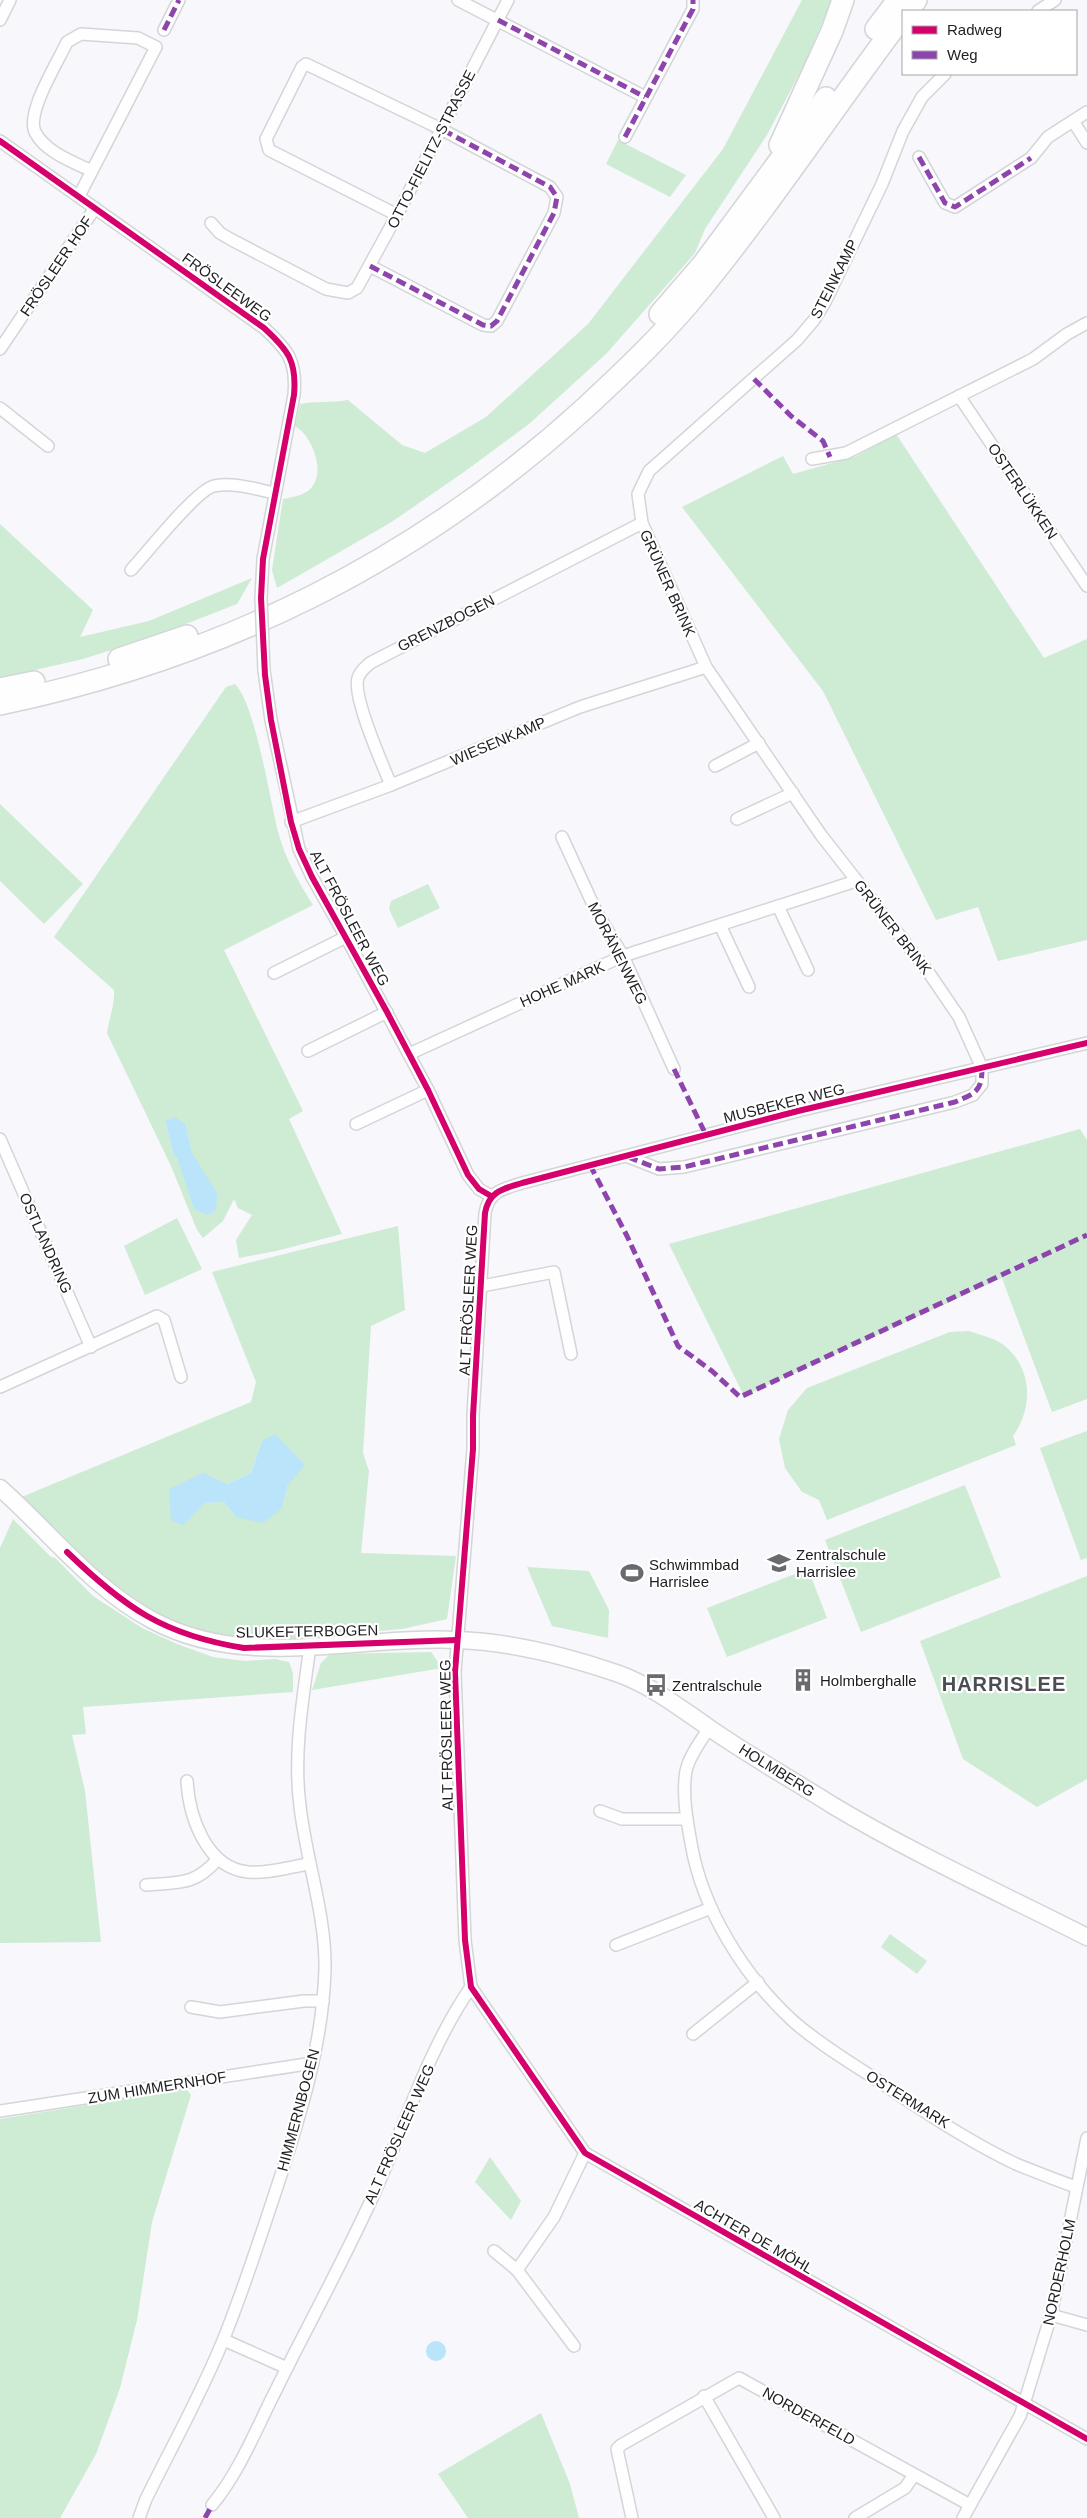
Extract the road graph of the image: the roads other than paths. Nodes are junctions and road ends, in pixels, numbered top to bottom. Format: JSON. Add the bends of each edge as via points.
{"nodes":[{"id":1,"x":10,"y":0,"type":"edge"},
{"id":2,"x":179,"y":0,"type":"edge"},
{"id":3,"x":458,"y":0,"type":"edge"},
{"id":4,"x":508,"y":0,"type":"edge"},
{"id":5,"x":693,"y":0,"type":"edge"},
{"id":6,"x":844,"y":0,"type":"edge"},
{"id":7,"x":898,"y":0,"type":"edge"},
{"id":8,"x":916,"y":0,"type":"edge"},
{"id":9,"x":1055,"y":0,"type":"edge"},
{"id":10,"x":908,"y":10,"type":"edge"},
{"id":11,"x":1040,"y":10,"type":"edge"},
{"id":12,"x":902,"y":17,"type":"edge"},
{"id":13,"x":0,"y":20,"type":"edge"},
{"id":14,"x":498,"y":20,"type":"junction"},
{"id":15,"x":164,"y":30,"type":"dead end"},
{"id":16,"x":944,"y":75,"type":"edge"},
{"id":17,"x":645,"y":97,"type":"junction"},
{"id":18,"x":1087,"y":112,"type":"edge"},
{"id":19,"x":1073,"y":121,"type":"junction"},
{"id":20,"x":441,"y":129,"type":"junction"},
{"id":21,"x":625,"y":137,"type":"dead end"},
{"id":22,"x":0,"y":141,"type":"edge"},
{"id":23,"x":1087,"y":143,"type":"edge"},
{"id":24,"x":919,"y":157,"type":"dead end"},
{"id":25,"x":92,"y":171,"type":"junction"},
{"id":26,"x":761,"y":186,"type":"junction"},
{"id":27,"x":79,"y":196,"type":"junction"},
{"id":28,"x":95,"y":208,"type":"junction"},
{"id":29,"x":397,"y":215,"type":"junction"},
{"id":30,"x":211,"y":223,"type":"dead end"},
{"id":31,"x":370,"y":266,"type":"junction"},
{"id":32,"x":1087,"y":324,"type":"edge"},
{"id":33,"x":0,"y":349,"type":"edge"},
{"id":34,"x":959,"y":396,"type":"junction"},
{"id":35,"x":0,"y":408,"type":"edge"},
{"id":36,"x":48,"y":446,"type":"dead end"},
{"id":37,"x":812,"y":459,"type":"dead end"},
{"id":38,"x":274,"y":493,"type":"junction"},
{"id":39,"x":638,"y":494,"type":"joint"},
{"id":40,"x":642,"y":523,"type":"junction"},
{"id":41,"x":132,"y":570,"type":"dead end"},
{"id":42,"x":1087,"y":586,"type":"edge"},
{"id":43,"x":706,"y":667,"type":"junction"},
{"id":44,"x":264,"y":670,"type":"joint"},
{"id":45,"x":0,"y":689,"type":"edge"},
{"id":46,"x":0,"y":704,"type":"edge"},
{"id":47,"x":759,"y":743,"type":"junction"},
{"id":48,"x":715,"y":766,"type":"dead end"},
{"id":49,"x":391,"y":785,"type":"junction"},
{"id":50,"x":793,"y":793,"type":"junction"},
{"id":51,"x":737,"y":819,"type":"dead end"},
{"id":52,"x":292,"y":822,"type":"junction"},
{"id":53,"x":562,"y":837,"type":"dead end"},
{"id":54,"x":856,"y":881,"type":"junction"},
{"id":55,"x":778,"y":906,"type":"junction"},
{"id":56,"x":720,"y":925,"type":"junction"},
{"id":57,"x":346,"y":937,"type":"junction"},
{"id":58,"x":623,"y":956,"type":"junction"},
{"id":59,"x":808,"y":970,"type":"dead end"},
{"id":60,"x":274,"y":972,"type":"dead end"},
{"id":61,"x":749,"y":987,"type":"dead end"},
{"id":62,"x":387,"y":1012,"type":"junction"},
{"id":63,"x":1087,"y":1044,"type":"edge"},
{"id":64,"x":308,"y":1051,"type":"dead end"},
{"id":65,"x":409,"y":1054,"type":"junction"},
{"id":66,"x":982,"y":1068,"type":"junction"},
{"id":67,"x":674,"y":1069,"type":"dead end"},
{"id":68,"x":428,"y":1090,"type":"junction"},
{"id":69,"x":356,"y":1124,"type":"dead end"},
{"id":70,"x":0,"y":1138,"type":"edge"},
{"id":71,"x":626,"y":1156,"type":"junction"},
{"id":72,"x":491,"y":1196,"type":"junction"},
{"id":73,"x":482,"y":1286,"type":"junction"},
{"id":74,"x":91,"y":1347,"type":"junction"},
{"id":75,"x":571,"y":1354,"type":"dead end"},
{"id":76,"x":181,"y":1377,"type":"dead end"},
{"id":77,"x":0,"y":1387,"type":"edge"},
{"id":78,"x":0,"y":1488,"type":"edge"},
{"id":79,"x":457,"y":1640,"type":"junction"},
{"id":80,"x":310,"y":1646,"type":"junction"},
{"id":81,"x":708,"y":1728,"type":"junction"},
{"id":82,"x":187,"y":1781,"type":"dead end"},
{"id":83,"x":600,"y":1811,"type":"dead end"},
{"id":84,"x":687,"y":1819,"type":"junction"},
{"id":85,"x":218,"y":1859,"type":"junction"},
{"id":86,"x":309,"y":1864,"type":"junction"},
{"id":87,"x":146,"y":1885,"type":"dead end"},
{"id":88,"x":712,"y":1908,"type":"junction"},
{"id":89,"x":1087,"y":1937,"type":"edge"},
{"id":90,"x":616,"y":1945,"type":"dead end"},
{"id":91,"x":758,"y":1982,"type":"junction"},
{"id":92,"x":471,"y":1987,"type":"junction"},
{"id":93,"x":323,"y":2002,"type":"junction"},
{"id":94,"x":191,"y":2007,"type":"dead end"},
{"id":95,"x":693,"y":2034,"type":"dead end"},
{"id":96,"x":314,"y":2063,"type":"junction"},
{"id":97,"x":0,"y":2111,"type":"edge"},
{"id":98,"x":1087,"y":2138,"type":"edge"},
{"id":99,"x":585,"y":2153,"type":"junction"},
{"id":100,"x":1076,"y":2188,"type":"junction"},
{"id":101,"x":494,"y":2251,"type":"dead end"},
{"id":102,"x":517,"y":2270,"type":"junction"},
{"id":103,"x":1051,"y":2315,"type":"junction"},
{"id":104,"x":1087,"y":2325,"type":"edge"},
{"id":105,"x":224,"y":2340,"type":"junction"},
{"id":106,"x":574,"y":2346,"type":"dead end"},
{"id":107,"x":287,"y":2368,"type":"junction"},
{"id":108,"x":704,"y":2396,"type":"junction"},
{"id":109,"x":1024,"y":2404,"type":"junction"},
{"id":110,"x":1087,"y":2439,"type":"edge"},
{"id":111,"x":914,"y":2475,"type":"junction"},
{"id":112,"x":212,"y":2505,"type":"dead end"},
{"id":113,"x":970,"y":2505,"type":"junction"},
{"id":114,"x":139,"y":2518,"type":"edge"},
{"id":115,"x":632,"y":2518,"type":"edge"},
{"id":116,"x":774,"y":2518,"type":"edge"},
{"id":117,"x":855,"y":2518,"type":"edge"},
{"id":118,"x":964,"y":2518,"type":"edge"}],
"edges":[{"from":1,"to":13,"type":"street"},
{"from":2,"to":15,"type":"street"},
{"from":3,"to":14,"type":"street"},
{"from":4,"to":14,"type":"street","name":"OTTO-FIELITZ-STRASSE"},
{"from":5,"to":17,"type":"street","via":[[693,8]]},
{"from":6,"to":26,"type":"highway"},
{"from":7,"to":26,"type":"highway"},
{"from":8,"to":10,"type":"highway"},
{"from":9,"to":11,"type":"street"},
{"from":12,"to":46,"type":"highway","via":[[746,231],[672,322],[626,370],[503,478],[386,557],[259,622],[154,664]]},
{"from":14,"to":17,"type":"street"},
{"from":14,"to":20,"type":"street","name":"OTTO-FIELITZ-STRASSE"},
{"from":16,"to":39,"type":"street","name":"STEINKAMP","via":[[922,97],[902,131],[882,184],[814,320],[797,340],[649,472]]},
{"from":17,"to":21,"type":"street"},
{"from":18,"to":19,"type":"street"},
{"from":19,"to":23,"type":"street"},
{"from":19,"to":24,"type":"street","via":[[1048,137],[1031,158],[955,207],[945,203]]},
{"from":20,"to":29,"type":"street","name":"OTTO-FIELITZ-STRASSE"},
{"from":20,"to":29,"type":"street","via":[[306,64],[302,67],[266,139],[269,150]]},
{"from":20,"to":31,"type":"street","via":[[550,187],[557,197],[554,213],[497,321],[491,326],[483,325]]},
{"from":22,"to":27,"type":"street","name":"FRÖSLEEWEG"},
{"from":25,"to":25,"type":"street","via":[[156,47],[138,38],[81,34],[72,37],[32,119],[36,133],[59,155]]},
{"from":25,"to":27,"type":"street"},
{"from":26,"to":45,"type":"highway","via":[[704,263],[615,360],[527,440],[432,511],[305,585],[207,629],[78,671]]},
{"from":27,"to":28,"type":"street","name":"FRÖSLEEWEG"},
{"from":28,"to":33,"type":"street","name":"FRÖSLEER HOF"},
{"from":28,"to":38,"type":"street","name":"FRÖSLEEWEG","via":[[264,328],[284,347],[296,376]]},
{"from":29,"to":31,"type":"street","name":"OTTO-FIELITZ-STRASSE"},
{"from":30,"to":31,"type":"street","name":"OTTO-FIELITZ-STRASSE","via":[[232,240],[326,289],[348,294],[357,288]]},
{"from":32,"to":34,"type":"street","via":[[1066,334],[1033,359]]},
{"from":34,"to":37,"type":"street","via":[[846,453]]},
{"from":34,"to":42,"type":"street","name":"OSTERLÜKKEN"},
{"from":35,"to":36,"type":"street"},
{"from":38,"to":41,"type":"street","via":[[230,484],[212,486],[197,496]]},
{"from":38,"to":44,"type":"street","name":"FRÖSLEEWEG","bridge":true,"via":[[263,558]]},
{"from":39,"to":40,"type":"street","name":"GRÜNER BRINK"},
{"from":40,"to":43,"type":"street","name":"GRÜNER BRINK"},
{"from":40,"to":49,"type":"street","name":"GRENZBOGEN","via":[[457,617],[370,663],[361,671],[357,680],[361,704]]},
{"from":43,"to":47,"type":"street","name":"GRÜNER BRINK"},
{"from":43,"to":49,"type":"street","name":"WIESENKAMP","via":[[580,707]]},
{"from":44,"to":52,"type":"street","name":"ALT FRÖSLEER WEG"},
{"from":47,"to":48,"type":"street"},
{"from":47,"to":50,"type":"street","name":"GRÜNER BRINK"},
{"from":49,"to":52,"type":"street","name":"WIESENKAMP"},
{"from":50,"to":51,"type":"street"},
{"from":50,"to":54,"type":"street","name":"GRÜNER BRINK"},
{"from":52,"to":57,"type":"street","name":"ALT FRÖSLEER WEG","via":[[299,849],[312,877]]},
{"from":53,"to":58,"type":"street","name":"MORÄNENWEG","via":[[596,911]]},
{"from":54,"to":55,"type":"street","name":"HOHE MARK"},
{"from":54,"to":66,"type":"street","name":"GRÜNER BRINK","via":[[929,973],[959,1018]]},
{"from":55,"to":56,"type":"street","name":"HOHE MARK"},
{"from":55,"to":59,"type":"street"},
{"from":56,"to":58,"type":"street","name":"HOHE MARK"},
{"from":56,"to":61,"type":"street"},
{"from":57,"to":60,"type":"street","name":"ALT FRÖSLEER WEG"},
{"from":57,"to":62,"type":"street","name":"ALT FRÖSLEER WEG"},
{"from":58,"to":65,"type":"street","name":"HOHE MARK"},
{"from":58,"to":67,"type":"street","name":"MORÄNENWEG"},
{"from":62,"to":64,"type":"street"},
{"from":62,"to":65,"type":"street","name":"ALT FRÖSLEER WEG"},
{"from":63,"to":66,"type":"street","name":"MUSBEKER WEG"},
{"from":65,"to":68,"type":"street","name":"ALT FRÖSLEER WEG"},
{"from":66,"to":71,"type":"street","name":"MUSBEKER WEG"},
{"from":66,"to":71,"type":"street","via":[[982,1084],[973,1094],[955,1102],[684,1167],[660,1169]]},
{"from":68,"to":69,"type":"street"},
{"from":68,"to":72,"type":"street","name":"ALT FRÖSLEER WEG","via":[[468,1175],[479,1189]]},
{"from":70,"to":74,"type":"street","name":"OSTLANDRING"},
{"from":71,"to":72,"type":"street","name":"MUSBEKER WEG","via":[[497,1190]]},
{"from":72,"to":73,"type":"street","name":"ALT FRÖSLEER WEG","via":[[485,1213]]},
{"from":73,"to":75,"type":"street","name":"ALT FRÖSLEER WEG","via":[[554,1272]]},
{"from":73,"to":79,"type":"street","name":"ALT FRÖSLEER WEG","via":[[471,1485]]},
{"from":74,"to":76,"type":"street","via":[[157,1316],[164,1320]]},
{"from":74,"to":77,"type":"street"},
{"from":78,"to":80,"type":"street","name":"SLUKEFTERBOGEN","via":[[95,1579],[152,1621],[192,1637],[244,1648]]},
{"from":79,"to":80,"type":"street","name":"SLUKEFTERBOGEN"},
{"from":79,"to":81,"type":"street","name":"HOLMBERG","via":[[511,1645],[573,1659],[624,1676],[671,1700]]},
{"from":79,"to":92,"type":"street","name":"ALT FRÖSLEER WEG","via":[[455,1672],[465,1940]]},
{"from":80,"to":86,"type":"street","name":"HIMMERNBOGEN","via":[[298,1733],[300,1804]]},
{"from":81,"to":84,"type":"street","name":"OSTERMARK","via":[[686,1771]]},
{"from":81,"to":89,"type":"street","name":"HOLMBERG","via":[[857,1820]]},
{"from":82,"to":85,"type":"street","via":[[191,1810],[209,1849]]},
{"from":83,"to":84,"type":"street","via":[[622,1819]]},
{"from":84,"to":88,"type":"street","name":"OSTERMARK","via":[[699,1878]]},
{"from":85,"to":86,"type":"street","via":[[247,1872]]},
{"from":85,"to":87,"type":"street","via":[[206,1872],[191,1880]]},
{"from":86,"to":93,"type":"street","name":"HIMMERNBOGEN","via":[[322,1937],[325,1967]]},
{"from":88,"to":90,"type":"street"},
{"from":88,"to":91,"type":"street","name":"OSTERMARK","via":[[732,1945]]},
{"from":91,"to":95,"type":"street"},
{"from":91,"to":100,"type":"street","name":"OSTERMARK","via":[[794,2021],[902,2097],[1015,2163]]},
{"from":92,"to":99,"type":"street","name":"ACHTER DE MÖHL"},
{"from":92,"to":107,"type":"street","name":"ALT FRÖSLEER WEG","via":[[438,2046],[372,2198]]},
{"from":93,"to":94,"type":"street","via":[[304,2001],[220,2012]]},
{"from":93,"to":96,"type":"street","name":"HIMMERNBOGEN"},
{"from":96,"to":97,"type":"street","name":"ZUM HIMMERNHOF"},
{"from":96,"to":105,"type":"street","name":"HIMMERNBOGEN","via":[[287,2156]]},
{"from":98,"to":100,"type":"street","name":"NORDERHOLM"},
{"from":99,"to":102,"type":"street","via":[[554,2217]]},
{"from":99,"to":109,"type":"street","name":"ACHTER DE MÖHL"},
{"from":100,"to":103,"type":"street","name":"NORDERHOLM"},
{"from":101,"to":102,"type":"street"},
{"from":102,"to":106,"type":"street"},
{"from":103,"to":104,"type":"street"},
{"from":103,"to":109,"type":"street","name":"NORDERHOLM"},
{"from":105,"to":107,"type":"street"},
{"from":105,"to":114,"type":"street","name":"HIMMERNBOGEN"},
{"from":107,"to":112,"type":"street","name":"ALT FRÖSLEER WEG","via":[[228,2486]]},
{"from":108,"to":111,"type":"street","name":"NORDERFELD","via":[[742,2378]]},
{"from":108,"to":115,"type":"street","name":"NORDERFELD","via":[[617,2449]]},
{"from":108,"to":116,"type":"street"},
{"from":109,"to":110,"type":"street","name":"ACHTER DE MÖHL"},
{"from":109,"to":113,"type":"street"},
{"from":111,"to":113,"type":"street","name":"NORDERFELD"},
{"from":111,"to":117,"type":"street","via":[[905,2488]]},
{"from":113,"to":118,"type":"street"}]}
